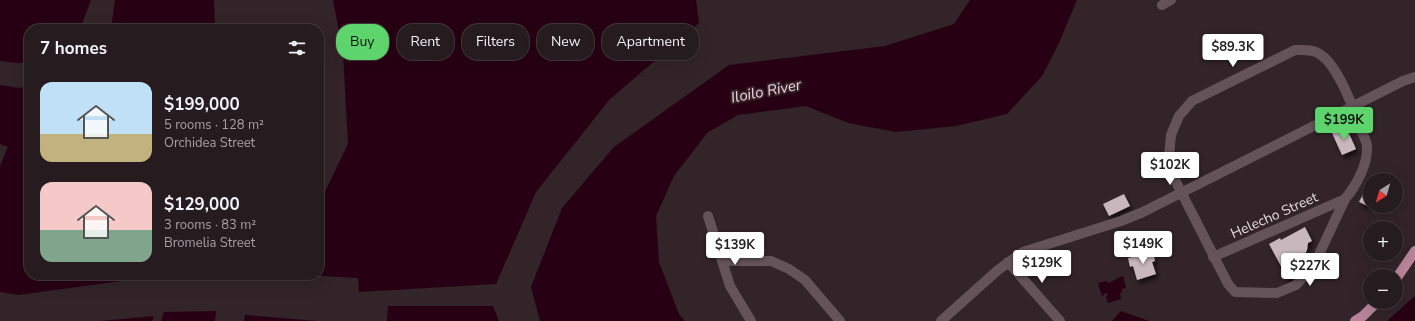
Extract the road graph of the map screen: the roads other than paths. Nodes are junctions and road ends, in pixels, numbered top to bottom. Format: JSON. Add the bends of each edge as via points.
{"nodes":[{"id":1,"x":1415,"y":78,"type":"edge"},
{"id":2,"x":1354,"y":106,"type":"junction"},
{"id":3,"x":1181,"y":193,"type":"junction"},
{"id":4,"x":1345,"y":199,"type":"junction"},
{"id":5,"x":708,"y":216,"type":"dead end"},
{"id":6,"x":1415,"y":251,"type":"edge"},
{"id":7,"x":1213,"y":257,"type":"junction"},
{"id":8,"x":722,"y":260,"type":"junction"},
{"id":9,"x":1008,"y":262,"type":"junction"},
{"id":10,"x":1403,"y":269,"type":"edge"},
{"id":11,"x":1370,"y":309,"type":"edge"},
{"id":12,"x":1057,"y":320,"type":"edge"},
{"id":13,"x":751,"y":321,"type":"edge"},
{"id":14,"x":840,"y":321,"type":"edge"},
{"id":15,"x":941,"y":321,"type":"edge"},
{"id":16,"x":1355,"y":321,"type":"edge"}],
"edges":[{"from":1,"to":2,"type":"street","via":[[1403,81]]},
{"from":2,"to":3,"type":"street"},
{"from":2,"to":3,"type":"street","via":[[1334,68],[1322,55],[1309,50],[1295,50],[1192,101],[1179,116],[1171,135],[1170,170]]},
{"from":2,"to":4,"type":"street","via":[[1368,148],[1365,163],[1353,190]]},
{"from":3,"to":7,"type":"street"},
{"from":3,"to":9,"type":"street","via":[[1121,221],[1023,252]]},
{"from":4,"to":7,"type":"street","name":"Helecho Street"},
{"from":4,"to":7,"type":"street","via":[[1314,265],[1296,285],[1277,293],[1235,292]]},
{"from":5,"to":8,"type":"street"},
{"from":6,"to":10,"type":"main road"},
{"from":8,"to":13,"type":"street","via":[[730,286]]},
{"from":8,"to":14,"type":"street","via":[[771,261],[789,270],[805,280]]},
{"from":9,"to":12,"type":"street"},
{"from":9,"to":15,"type":"street"},
{"from":11,"to":16,"type":"main road"}]}
